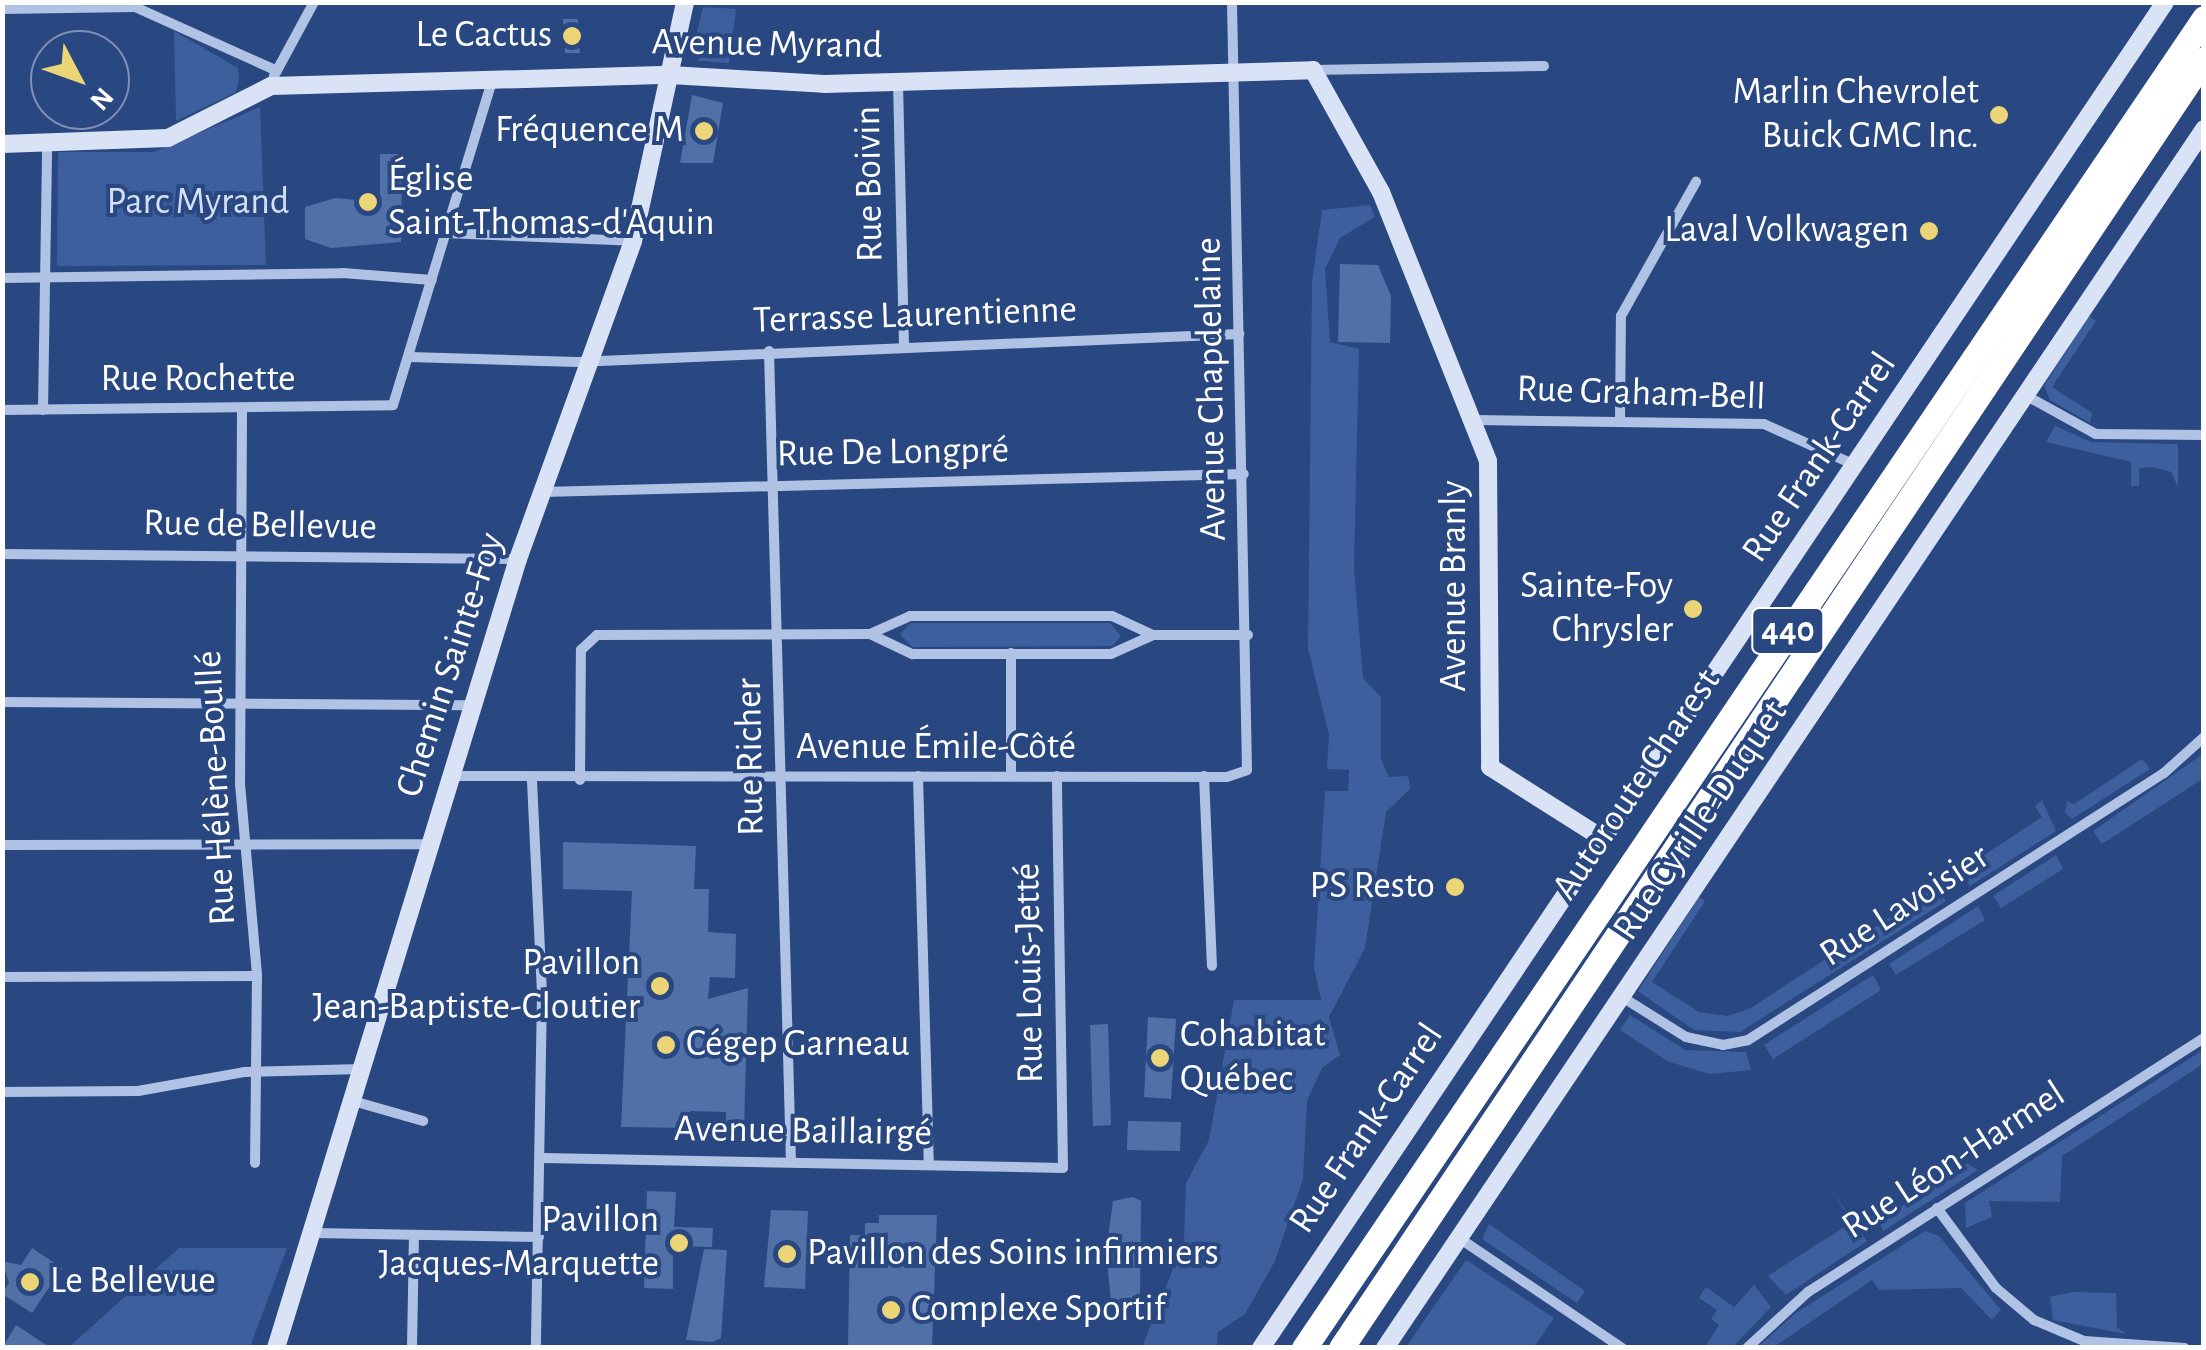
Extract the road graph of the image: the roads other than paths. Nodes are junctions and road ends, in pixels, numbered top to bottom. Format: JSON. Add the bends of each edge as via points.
{"nodes":[{"id":1,"x":314,"y":2,"type":"edge"},
{"id":2,"x":686,"y":2,"type":"edge"},
{"id":3,"x":1232,"y":2,"type":"edge"},
{"id":4,"x":2165,"y":2,"type":"edge"},
{"id":5,"x":2193,"y":2,"type":"edge"},
{"id":6,"x":2,"y":9,"type":"edge"},
{"id":7,"x":2204,"y":18,"type":"edge"},
{"id":8,"x":2204,"y":59,"type":"edge"},
{"id":9,"x":1544,"y":66,"type":"dead end"},
{"id":10,"x":1312,"y":70,"type":"junction"},
{"id":11,"x":1235,"y":72,"type":"junction"},
{"id":12,"x":670,"y":74,"type":"junction"},
{"id":13,"x":2204,"y":75,"type":"edge"},
{"id":14,"x":273,"y":78,"type":"junction"},
{"id":15,"x":898,"y":80,"type":"junction"},
{"id":16,"x":492,"y":82,"type":"junction"},
{"id":17,"x":2204,"y":129,"type":"edge"},
{"id":18,"x":2,"y":144,"type":"edge"},
{"id":19,"x":46,"y":144,"type":"junction"},
{"id":20,"x":2128,"y":177,"type":"junction"},
{"id":21,"x":1696,"y":182,"type":"dead end"},
{"id":22,"x":445,"y":233,"type":"junction"},
{"id":23,"x":633,"y":240,"type":"junction"},
{"id":24,"x":2,"y":278,"type":"edge"},
{"id":25,"x":47,"y":278,"type":"junction"},
{"id":26,"x":432,"y":280,"type":"junction"},
{"id":27,"x":1240,"y":334,"type":"junction"},
{"id":28,"x":904,"y":346,"type":"junction"},
{"id":29,"x":769,"y":351,"type":"junction"},
{"id":30,"x":1976,"y":355,"type":"junction"},
{"id":31,"x":410,"y":357,"type":"junction"},
{"id":32,"x":592,"y":360,"type":"junction"},
{"id":33,"x":2024,"y":396,"type":"junction"},
{"id":34,"x":2,"y":410,"type":"edge"},
{"id":35,"x":43,"y":410,"type":"junction"},
{"id":36,"x":242,"y":411,"type":"junction"},
{"id":37,"x":1475,"y":420,"type":"junction"},
{"id":38,"x":1620,"y":422,"type":"junction"},
{"id":39,"x":2204,"y":435,"type":"edge"},
{"id":40,"x":1855,"y":465,"type":"junction"},
{"id":41,"x":1244,"y":474,"type":"junction"},
{"id":42,"x":774,"y":486,"type":"junction"},
{"id":43,"x":543,"y":492,"type":"junction"},
{"id":44,"x":2,"y":554,"type":"edge"},
{"id":45,"x":244,"y":558,"type":"junction"},
{"id":46,"x":518,"y":559,"type":"junction"},
{"id":47,"x":778,"y":634,"type":"junction"},
{"id":48,"x":870,"y":634,"type":"junction"},
{"id":49,"x":1248,"y":635,"type":"junction"},
{"id":50,"x":1153,"y":636,"type":"junction"},
{"id":51,"x":1012,"y":653,"type":"junction"},
{"id":52,"x":2,"y":702,"type":"edge"},
{"id":53,"x":239,"y":702,"type":"junction"},
{"id":54,"x":471,"y":705,"type":"junction"},
{"id":55,"x":2204,"y":737,"type":"edge"},
{"id":56,"x":1244,"y":773,"type":"joint"},
{"id":57,"x":449,"y":776,"type":"junction"},
{"id":58,"x":918,"y":776,"type":"junction"},
{"id":59,"x":1011,"y":776,"type":"junction"},
{"id":60,"x":1057,"y":776,"type":"junction"},
{"id":61,"x":1204,"y":776,"type":"junction"},
{"id":62,"x":781,"y":779,"type":"junction"},
{"id":63,"x":580,"y":780,"type":"junction"},
{"id":64,"x":532,"y":781,"type":"junction"},
{"id":65,"x":1602,"y":838,"type":"junction"},
{"id":66,"x":427,"y":844,"type":"junction"},
{"id":67,"x":2,"y":845,"type":"edge"},
{"id":68,"x":246,"y":846,"type":"junction"},
{"id":69,"x":1212,"y":966,"type":"dead end"},
{"id":70,"x":257,"y":976,"type":"junction"},
{"id":71,"x":2,"y":978,"type":"edge"},
{"id":72,"x":1622,"y":997,"type":"junction"},
{"id":73,"x":2204,"y":1038,"type":"edge"},
{"id":74,"x":362,"y":1069,"type":"junction"},
{"id":75,"x":258,"y":1071,"type":"junction"},
{"id":76,"x":2,"y":1092,"type":"edge"},
{"id":77,"x":353,"y":1101,"type":"junction"},
{"id":78,"x":423,"y":1121,"type":"dead end"},
{"id":79,"x":543,"y":1158,"type":"junction"},
{"id":80,"x":791,"y":1162,"type":"junction"},
{"id":81,"x":255,"y":1163,"type":"dead end"},
{"id":82,"x":928,"y":1163,"type":"junction"},
{"id":83,"x":1063,"y":1168,"type":"joint"},
{"id":84,"x":1937,"y":1208,"type":"junction"},
{"id":85,"x":314,"y":1233,"type":"junction"},
{"id":86,"x":414,"y":1236,"type":"junction"},
{"id":87,"x":539,"y":1237,"type":"junction"},
{"id":88,"x":1459,"y":1238,"type":"junction"},
{"id":89,"x":1622,"y":1347,"type":"edge"},
{"id":90,"x":276,"y":1348,"type":"edge"},
{"id":91,"x":412,"y":1348,"type":"edge"},
{"id":92,"x":536,"y":1348,"type":"edge"},
{"id":93,"x":1260,"y":1348,"type":"edge"},
{"id":94,"x":1304,"y":1348,"type":"edge"},
{"id":95,"x":1342,"y":1348,"type":"edge"},
{"id":96,"x":1385,"y":1348,"type":"edge"},
{"id":97,"x":1747,"y":1348,"type":"edge"},
{"id":98,"x":2185,"y":1348,"type":"edge"}],
"edges":[{"from":1,"to":14,"type":"street"},
{"from":2,"to":12,"type":"street","name":"Chemin Sainte-Foy"},
{"from":3,"to":11,"type":"street","name":"Avenue Chapdelaine"},
{"from":4,"to":40,"type":"street","name":"Rue Frank-Carrel"},
{"from":5,"to":30,"type":"highway","via":[[2048,226]]},
{"from":6,"to":14,"type":"street","via":[[136,6]]},
{"from":7,"to":30,"type":"highway","name":"Autoroute Charest","number":"440"},
{"from":8,"to":20,"type":"highway","name":"Autoroute Charest","number":"440"},
{"from":9,"to":10,"type":"street","name":"Avenue Myrand"},
{"from":10,"to":11,"type":"street","name":"Avenue Myrand"},
{"from":10,"to":37,"type":"street","name":"Avenue Branly","via":[[1381,192]]},
{"from":11,"to":15,"type":"street","name":"Avenue Myrand"},
{"from":11,"to":27,"type":"street","name":"Avenue Chapdelaine"},
{"from":12,"to":15,"type":"street","name":"Avenue Myrand"},
{"from":12,"to":16,"type":"street","name":"Avenue Myrand"},
{"from":12,"to":23,"type":"street","name":"Chemin Sainte-Foy"},
{"from":13,"to":20,"type":"highway"},
{"from":14,"to":16,"type":"street","name":"Avenue Myrand"},
{"from":14,"to":19,"type":"street","name":"Avenue Myrand","via":[[168,138]]},
{"from":15,"to":28,"type":"street","name":"Rue Boivin"},
{"from":16,"to":22,"type":"street"},
{"from":17,"to":33,"type":"street","name":"Rue Cyrille-Duquet"},
{"from":18,"to":19,"type":"street","name":"Avenue Myrand"},
{"from":19,"to":25,"type":"street"},
{"from":20,"to":95,"type":"highway","name":"Autoroute Charest","number":"440"},
{"from":21,"to":38,"type":"street","via":[[1621,316]]},
{"from":22,"to":23,"type":"street"},
{"from":22,"to":26,"type":"street"},
{"from":23,"to":32,"type":"street","name":"Chemin Sainte-Foy"},
{"from":24,"to":25,"type":"street"},
{"from":25,"to":26,"type":"street","via":[[343,273]]},
{"from":25,"to":35,"type":"street"},
{"from":26,"to":31,"type":"street"},
{"from":27,"to":28,"type":"street","name":"Terrasse Laurentienne"},
{"from":27,"to":41,"type":"street","name":"Avenue Chapdelaine"},
{"from":28,"to":29,"type":"street","name":"Terrasse Laurentienne"},
{"from":29,"to":32,"type":"street","name":"Terrasse Laurentienne"},
{"from":29,"to":42,"type":"street","name":"Rue Richer"},
{"from":30,"to":94,"type":"highway","name":"Autoroute Charest","number":"440"},
{"from":31,"to":32,"type":"street"},
{"from":31,"to":36,"type":"street","name":"Rue Rochette","via":[[394,405]]},
{"from":32,"to":43,"type":"street","name":"Chemin Sainte-Foy"},
{"from":33,"to":39,"type":"street","via":[[2096,434]]},
{"from":33,"to":72,"type":"street","name":"Rue Cyrille-Duquet"},
{"from":34,"to":35,"type":"street","name":"Rue Rochette"},
{"from":35,"to":36,"type":"street","name":"Rue Rochette"},
{"from":36,"to":45,"type":"street","name":"Rue Hélène-Boullé"},
{"from":37,"to":38,"type":"street","name":"Rue Graham-Bell"},
{"from":37,"to":65,"type":"street","name":"Avenue Branly","via":[[1492,492],[1487,761],[1500,778]]},
{"from":38,"to":40,"type":"street","name":"Rue Graham-Bell","via":[[1764,424]]},
{"from":40,"to":65,"type":"street","name":"Rue Frank-Carrel"},
{"from":41,"to":42,"type":"street","name":"Rue De Longpré"},
{"from":41,"to":49,"type":"street","name":"Avenue Chapdelaine"},
{"from":42,"to":43,"type":"street","name":"Rue De Longpré"},
{"from":42,"to":47,"type":"street","name":"Rue Richer"},
{"from":43,"to":46,"type":"street","name":"Chemin Sainte-Foy"},
{"from":44,"to":45,"type":"street","name":"Rue de Bellevue"},
{"from":45,"to":46,"type":"street","name":"Rue de Bellevue"},
{"from":45,"to":53,"type":"street","name":"Rue Hélène-Boullé"},
{"from":46,"to":54,"type":"street","name":"Chemin Sainte-Foy"},
{"from":47,"to":48,"type":"street"},
{"from":47,"to":62,"type":"street","name":"Rue Richer"},
{"from":47,"to":63,"type":"street","via":[[590,637],[582,650]]},
{"from":48,"to":50,"type":"street","via":[[910,616],[1112,616]]},
{"from":48,"to":51,"type":"street","via":[[912,654]]},
{"from":49,"to":50,"type":"street"},
{"from":49,"to":56,"type":"street","name":"Avenue Chapdelaine","via":[[1252,754]]},
{"from":50,"to":51,"type":"street","via":[[1111,654]]},
{"from":51,"to":59,"type":"street"},
{"from":52,"to":53,"type":"street"},
{"from":53,"to":54,"type":"street"},
{"from":53,"to":68,"type":"street","name":"Rue Hélène-Boullé"},
{"from":54,"to":57,"type":"street","name":"Chemin Sainte-Foy"},
{"from":55,"to":72,"type":"street","name":"Rue Lavoisier","via":[[2136,791],[1748,1040],[1701,1042]]},
{"from":56,"to":61,"type":"street","name":"Avenue Émile-Côté"},
{"from":57,"to":64,"type":"street","name":"Avenue Émile-Côté"},
{"from":57,"to":66,"type":"street","name":"Chemin Sainte-Foy"},
{"from":58,"to":59,"type":"street","name":"Avenue Émile-Côté"},
{"from":58,"to":62,"type":"street","name":"Avenue Émile-Côté"},
{"from":58,"to":82,"type":"street"},
{"from":59,"to":60,"type":"street","name":"Avenue Émile-Côté"},
{"from":60,"to":61,"type":"street","name":"Avenue Émile-Côté"},
{"from":60,"to":83,"type":"street","name":"Rue Louis-Jetté"},
{"from":61,"to":69,"type":"street"},
{"from":62,"to":63,"type":"street","name":"Avenue Émile-Côté"},
{"from":62,"to":80,"type":"street","name":"Rue Richer"},
{"from":63,"to":64,"type":"street","name":"Avenue Émile-Côté"},
{"from":64,"to":79,"type":"street"},
{"from":65,"to":93,"type":"street","name":"Rue Frank-Carrel"},
{"from":66,"to":68,"type":"street"},
{"from":66,"to":74,"type":"street","name":"Chemin Sainte-Foy"},
{"from":67,"to":68,"type":"street"},
{"from":68,"to":70,"type":"street","name":"Rue Hélène-Boullé"},
{"from":70,"to":71,"type":"street"},
{"from":70,"to":75,"type":"street","name":"Rue Hélène-Boullé"},
{"from":72,"to":88,"type":"street","name":"Rue Cyrille-Duquet"},
{"from":73,"to":84,"type":"street","name":"Rue Léon-Harmel"},
{"from":74,"to":75,"type":"street"},
{"from":74,"to":77,"type":"street","name":"Chemin Sainte-Foy"},
{"from":75,"to":76,"type":"street","via":[[138,1091]]},
{"from":75,"to":81,"type":"street","name":"Rue Hélène-Boullé"},
{"from":77,"to":78,"type":"street"},
{"from":77,"to":85,"type":"street","name":"Chemin Sainte-Foy"},
{"from":79,"to":80,"type":"street","name":"Avenue Baillairgé"},
{"from":79,"to":87,"type":"street"},
{"from":80,"to":82,"type":"street","name":"Avenue Baillairgé"},
{"from":82,"to":83,"type":"street","name":"Avenue Baillairgé"},
{"from":84,"to":97,"type":"street","name":"Rue Léon-Harmel","via":[[1808,1292]]},
{"from":84,"to":98,"type":"street","via":[[1996,1288],[2034,1320],[2084,1341]]},
{"from":85,"to":86,"type":"street"},
{"from":85,"to":90,"type":"street","name":"Chemin Sainte-Foy"},
{"from":86,"to":87,"type":"street"},
{"from":86,"to":91,"type":"street"},
{"from":87,"to":92,"type":"street"},
{"from":88,"to":89,"type":"street"},
{"from":88,"to":96,"type":"street","name":"Rue Cyrille-Duquet"}]}
